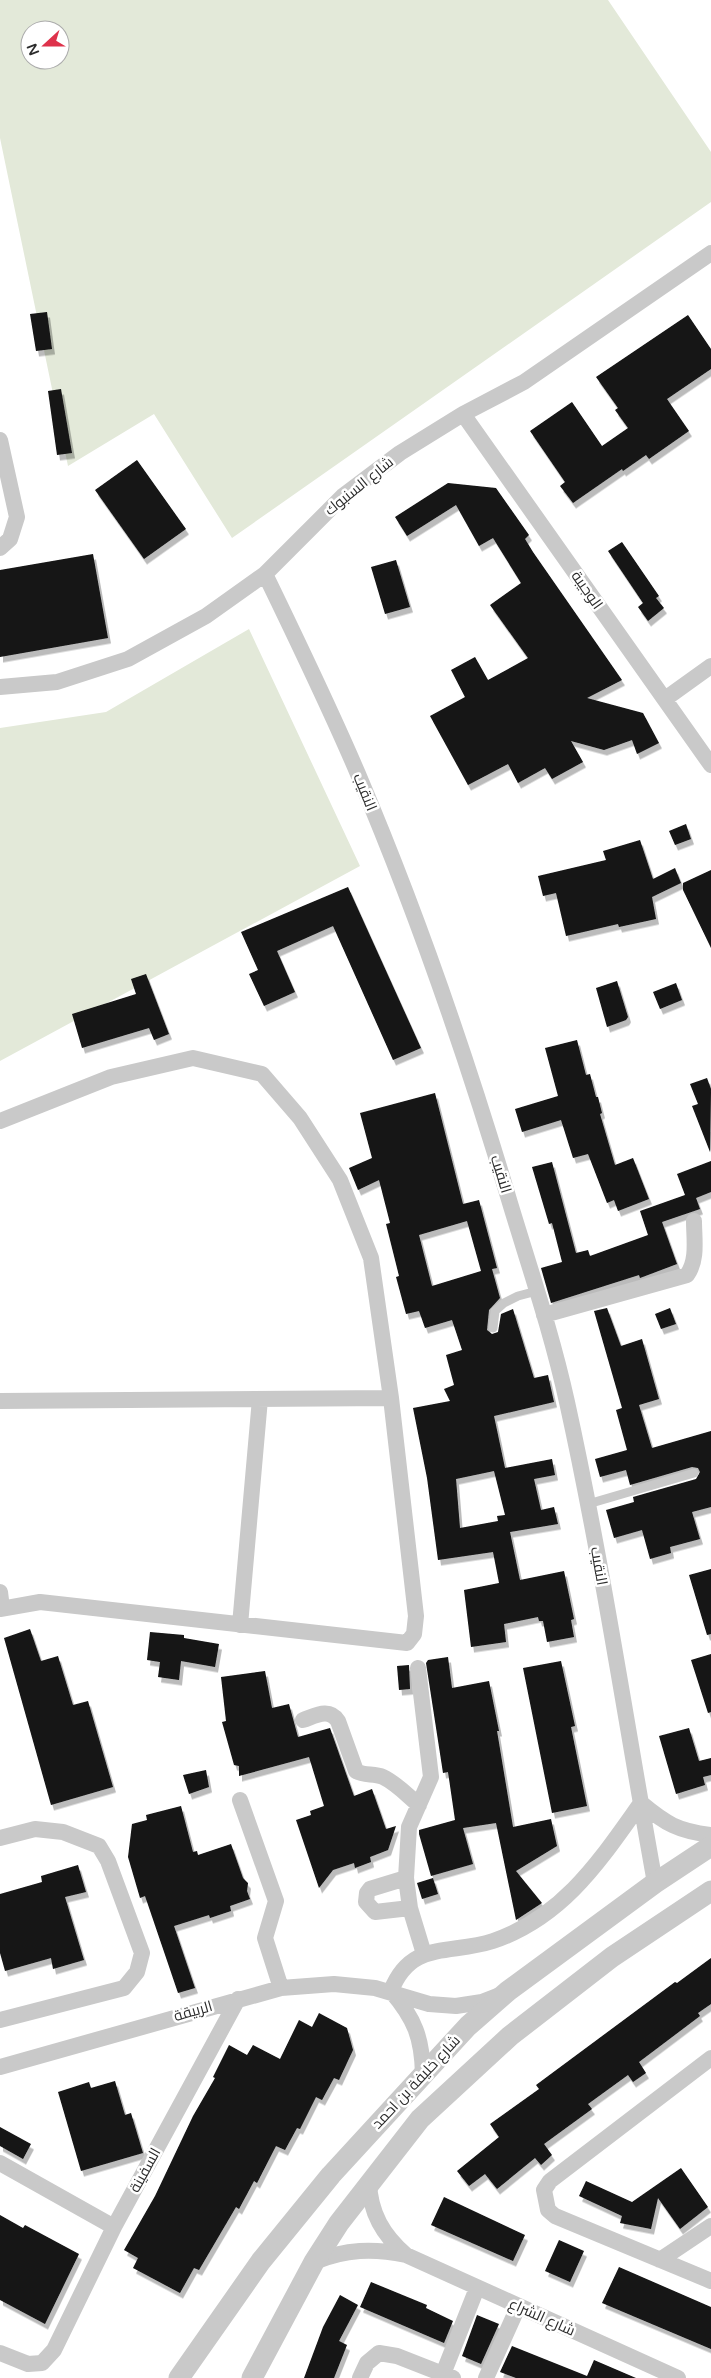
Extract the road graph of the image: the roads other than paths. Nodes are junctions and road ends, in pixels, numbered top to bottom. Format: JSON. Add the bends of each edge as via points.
{"nodes":[{"id":1,"x":711,"y":253,"type":"edge"},
{"id":2,"x":464,"y":414,"type":"junction"},
{"id":3,"x":0,"y":440,"type":"edge"},
{"id":4,"x":0,"y":548,"type":"edge"},
{"id":5,"x":265,"y":574,"type":"junction"},
{"id":6,"x":711,"y":666,"type":"edge"},
{"id":7,"x":0,"y":687,"type":"edge"},
{"id":8,"x":664,"y":700,"type":"junction"},
{"id":9,"x":711,"y":765,"type":"edge"},
{"id":10,"x":0,"y":1121,"type":"edge"},
{"id":11,"x":694,"y":1221,"type":"dead end"},
{"id":12,"x":537,"y":1291,"type":"junction"},
{"id":13,"x":544,"y":1315,"type":"junction"},
{"id":14,"x":493,"y":1328,"type":"dead end"},
{"id":15,"x":391,"y":1398,"type":"junction"},
{"id":16,"x":260,"y":1399,"type":"junction"},
{"id":17,"x":0,"y":1401,"type":"edge"},
{"id":18,"x":694,"y":1473,"type":"dead end"},
{"id":19,"x":588,"y":1504,"type":"junction"},
{"id":20,"x":0,"y":1592,"type":"edge"},
{"id":21,"x":1,"y":1609,"type":"edge"},
{"id":22,"x":240,"y":1626,"type":"junction"},
{"id":23,"x":418,"y":1668,"type":"dead end"},
{"id":24,"x":303,"y":1720,"type":"dead end"},
{"id":25,"x":240,"y":1800,"type":"dead end"},
{"id":26,"x":641,"y":1802,"type":"junction"},
{"id":27,"x":419,"y":1805,"type":"junction"},
{"id":28,"x":711,"y":1835,"type":"edge"},
{"id":29,"x":0,"y":1838,"type":"edge"},
{"id":30,"x":711,"y":1846,"type":"edge"},
{"id":31,"x":406,"y":1878,"type":"junction"},
{"id":32,"x":655,"y":1883,"type":"junction"},
{"id":33,"x":711,"y":1891,"type":"edge"},
{"id":34,"x":410,"y":1908,"type":"junction"},
{"id":35,"x":424,"y":1954,"type":"junction"},
{"id":36,"x":281,"y":1988,"type":"junction"},
{"id":37,"x":391,"y":1991,"type":"junction"},
{"id":38,"x":508,"y":1991,"type":"junction"},
{"id":39,"x":238,"y":1998,"type":"junction"},
{"id":40,"x":0,"y":2020,"type":"edge"},
{"id":41,"x":711,"y":2058,"type":"edge"},
{"id":42,"x":0,"y":2066,"type":"edge"},
{"id":43,"x":423,"y":2074,"type":"junction"},
{"id":44,"x":0,"y":2163,"type":"edge"},
{"id":45,"x":369,"y":2182,"type":"junction"},
{"id":46,"x":711,"y":2226,"type":"edge"},
{"id":47,"x":114,"y":2227,"type":"junction"},
{"id":48,"x":406,"y":2255,"type":"junction"},
{"id":49,"x":660,"y":2260,"type":"junction"},
{"id":50,"x":314,"y":2262,"type":"junction"},
{"id":51,"x":711,"y":2281,"type":"edge"},
{"id":52,"x":477,"y":2288,"type":"junction"},
{"id":53,"x":518,"y":2307,"type":"junction"},
{"id":54,"x":197,"y":2349,"type":"junction"},
{"id":55,"x":0,"y":2353,"type":"edge"},
{"id":56,"x":252,"y":2376,"type":"edge"},
{"id":57,"x":448,"y":2376,"type":"edge"},
{"id":58,"x":179,"y":2378,"type":"edge"},
{"id":59,"x":190,"y":2378,"type":"edge"},
{"id":60,"x":360,"y":2378,"type":"edge"},
{"id":61,"x":486,"y":2378,"type":"edge"},
{"id":62,"x":678,"y":2378,"type":"edge"}],
"edges":[{"from":1,"to":2,"type":"street","name":"شارع السنبوك","via":[[524,382]]},
{"from":2,"to":5,"type":"street","name":"شارع السنبوك","via":[[400,453],[343,496]]},
{"from":2,"to":8,"type":"street","name":"الوجيبة"},
{"from":3,"to":4,"type":"street","via":[[17,517],[10,539]]},
{"from":5,"to":7,"type":"street","name":"شارع السنبوك","via":[[206,616],[128,659],[57,682]]},
{"from":5,"to":12,"type":"street","name":"النقيب","via":[[351,758],[407,895],[483,1112]]},
{"from":6,"to":8,"type":"street"},
{"from":8,"to":9,"type":"street","name":"الوجيبة"},
{"from":10,"to":15,"type":"street","via":[[111,1078],[193,1058],[262,1074],[300,1118],[340,1180],[371,1258]]},
{"from":11,"to":13,"type":"street","via":[[693,1267],[687,1275]]},
{"from":12,"to":13,"type":"street","name":"النقيب"},
{"from":12,"to":14,"type":"lane","via":[[504,1303],[495,1311]]},
{"from":13,"to":19,"type":"street","name":"النقيب"},
{"from":15,"to":16,"type":"street"},
{"from":15,"to":22,"type":"street","via":[[416,1616],[414,1634],[407,1643]]},
{"from":16,"to":17,"type":"street"},
{"from":16,"to":22,"type":"street"},
{"from":18,"to":19,"type":"lane"},
{"from":19,"to":26,"type":"street","name":"النقيب"},
{"from":20,"to":21,"type":"street"},
{"from":21,"to":22,"type":"street","via":[[40,1602]]},
{"from":23,"to":27,"type":"street","via":[[431,1778]]},
{"from":24,"to":27,"type":"street","via":[[324,1713],[332,1714],[338,1720],[356,1771],[387,1779]]},
{"from":25,"to":36,"type":"street","via":[[276,1901],[265,1938]]},
{"from":26,"to":28,"type":"street","via":[[664,1822],[689,1832]]},
{"from":26,"to":32,"type":"street","name":"النقيب"},
{"from":26,"to":35,"type":"street","via":[[608,1851],[560,1903],[513,1933],[493,1941]]},
{"from":27,"to":31,"type":"street","via":[[409,1827]]},
{"from":29,"to":40,"type":"street","via":[[35,1829],[63,1832],[99,1846],[108,1861],[142,1953],[137,1972],[124,1988]]},
{"from":30,"to":32,"type":"street","name":"شارع خليفة بن احمد"},
{"from":31,"to":34,"type":"street"},
{"from":31,"to":34,"type":"street","via":[[370,1889],[366,1902],[375,1912]]},
{"from":32,"to":38,"type":"street","name":"شارع خليفة بن احمد"},
{"from":33,"to":45,"type":"street","name":"شارع خليفة بن احمد","via":[[612,1957],[510,2036],[420,2119]]},
{"from":34,"to":35,"type":"street"},
{"from":35,"to":37,"type":"street","via":[[403,1969]]},
{"from":36,"to":37,"type":"street","name":"الربيقة","via":[[334,1984]]},
{"from":36,"to":39,"type":"street","name":"الربيقة"},
{"from":37,"to":38,"type":"street","name":"الربيقة","via":[[429,2004],[456,2006],[482,2002]]},
{"from":37,"to":43,"type":"street","via":[[407,2010],[417,2030]]},
{"from":38,"to":43,"type":"street","name":"شارع خليفة بن احمد","via":[[468,2026]]},
{"from":39,"to":42,"type":"street","name":"الربيقة"},
{"from":39,"to":47,"type":"street","name":"السفينة"},
{"from":41,"to":49,"type":"street","via":[[550,2181],[544,2190],[548,2210],[555,2216]]},
{"from":43,"to":54,"type":"street","name":"شارع خليفة بن احمد","via":[[284,2232]]},
{"from":44,"to":47,"type":"street"},
{"from":45,"to":48,"type":"street","name":"شارع الشراع","via":[[370,2199],[382,2231]]},
{"from":45,"to":50,"type":"street","name":"شارع خليفة بن احمد"},
{"from":46,"to":49,"type":"street"},
{"from":47,"to":55,"type":"street","name":"السفينة","via":[[54,2350],[42,2363],[28,2364]]},
{"from":48,"to":50,"type":"street","name":"شارع الشراع","via":[[369,2249],[332,2255]]},
{"from":48,"to":52,"type":"street","name":"شارع الشراع"},
{"from":49,"to":51,"type":"street"},
{"from":50,"to":56,"type":"street","name":"شارع خليفة بن احمد"},
{"from":52,"to":53,"type":"street","name":"شارع الشراع"},
{"from":52,"to":57,"type":"street"},
{"from":53,"to":61,"type":"street"},
{"from":53,"to":62,"type":"street","name":"شارع الشراع"},
{"from":54,"to":58,"type":"street","name":"شارع خليفة بن احمد"},
{"from":54,"to":59,"type":"street"},
{"from":57,"to":60,"type":"street","via":[[397,2356],[379,2353],[367,2363]]}]}
